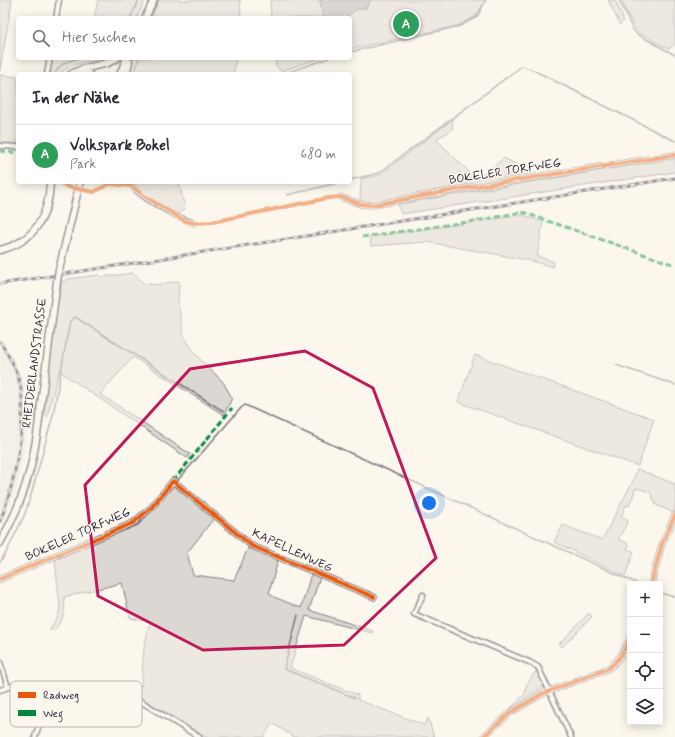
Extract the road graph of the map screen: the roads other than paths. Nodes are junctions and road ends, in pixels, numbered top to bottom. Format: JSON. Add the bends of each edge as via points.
{"nodes":[{"id":1,"x":59,"y":0,"type":"edge"},
{"id":2,"x":154,"y":0,"type":"edge"},
{"id":3,"x":56,"y":16,"type":"edge"},
{"id":4,"x":147,"y":16,"type":"edge"},
{"id":5,"x":50,"y":60,"type":"edge"},
{"id":6,"x":113,"y":60,"type":"edge"},
{"id":7,"x":126,"y":60,"type":"edge"},
{"id":8,"x":130,"y":60,"type":"edge"},
{"id":9,"x":47,"y":72,"type":"edge"},
{"id":10,"x":75,"y":72,"type":"edge"},
{"id":11,"x":121,"y":72,"type":"edge"},
{"id":12,"x":126,"y":72,"type":"edge"},
{"id":13,"x":0,"y":146,"type":"edge"},
{"id":14,"x":16,"y":148,"type":"edge"},
{"id":15,"x":675,"y":155,"type":"edge"},
{"id":16,"x":46,"y":184,"type":"edge"},
{"id":17,"x":50,"y":184,"type":"edge"},
{"id":18,"x":80,"y":184,"type":"edge"},
{"id":19,"x":130,"y":184,"type":"edge"},
{"id":20,"x":340,"y":197,"type":"dead end"},
{"id":21,"x":45,"y":209,"type":"junction"},
{"id":22,"x":194,"y":223,"type":"dead end"},
{"id":23,"x":0,"y":250,"type":"edge"},
{"id":24,"x":172,"y":481,"type":"joint"},
{"id":25,"x":675,"y":515,"type":"edge"},
{"id":26,"x":0,"y":543,"type":"edge"},
{"id":27,"x":0,"y":579,"type":"edge"},
{"id":28,"x":652,"y":581,"type":"edge"},
{"id":29,"x":423,"y":595,"type":"dead end"},
{"id":30,"x":374,"y":597,"type":"dead end"},
{"id":31,"x":627,"y":644,"type":"edge"},
{"id":32,"x":0,"y":662,"type":"edge"},
{"id":33,"x":8,"y":687,"type":"joint"},
{"id":34,"x":0,"y":690,"type":"edge"},
{"id":35,"x":550,"y":691,"type":"junction"},
{"id":36,"x":142,"y":702,"type":"edge"},
{"id":37,"x":38,"y":727,"type":"edge"},
{"id":38,"x":35,"y":737,"type":"edge"},
{"id":39,"x":199,"y":737,"type":"edge"},
{"id":40,"x":483,"y":737,"type":"edge"},
{"id":41,"x":571,"y":737,"type":"edge"}],
"edges":[{"from":1,"to":3,"type":"street"},
{"from":2,"to":4,"type":"main road"},
{"from":5,"to":9,"type":"street"},
{"from":6,"to":10,"type":"main road"},
{"from":7,"to":11,"type":"main road"},
{"from":8,"to":12,"type":"main road"},
{"from":13,"to":14,"type":"street"},
{"from":15,"to":20,"type":"street","name":"BOKELER TORFWEG","via":[[466,188],[374,206]]},
{"from":16,"to":21,"type":"main road"},
{"from":17,"to":21,"type":"main road"},
{"from":18,"to":26,"type":"main road","name":"RHEIDERLANDSTRASSE","bridge":true,"via":[[57,281],[32,460],[24,488]]},
{"from":19,"to":22,"type":"street","via":[[171,213]]},
{"from":21,"to":23,"type":"main road","via":[[32,234],[20,243]]},
{"from":24,"to":27,"type":"street","name":"BOKELER TORFWEG","via":[[151,508],[133,523]]},
{"from":24,"to":30,"type":"street","name":"KAPELLENWEG","via":[[252,546]]},
{"from":25,"to":28,"type":"street","via":[[662,544]]},
{"from":29,"to":35,"type":"street","via":[[414,614],[538,667]]},
{"from":31,"to":35,"type":"street","via":[[621,656],[607,669]]},
{"from":32,"to":33,"type":"street"},
{"from":33,"to":34,"type":"street"},
{"from":35,"to":40,"type":"street","via":[[510,713]]},
{"from":35,"to":41,"type":"street"},
{"from":36,"to":39,"type":"street"},
{"from":37,"to":38,"type":"street"}]}
